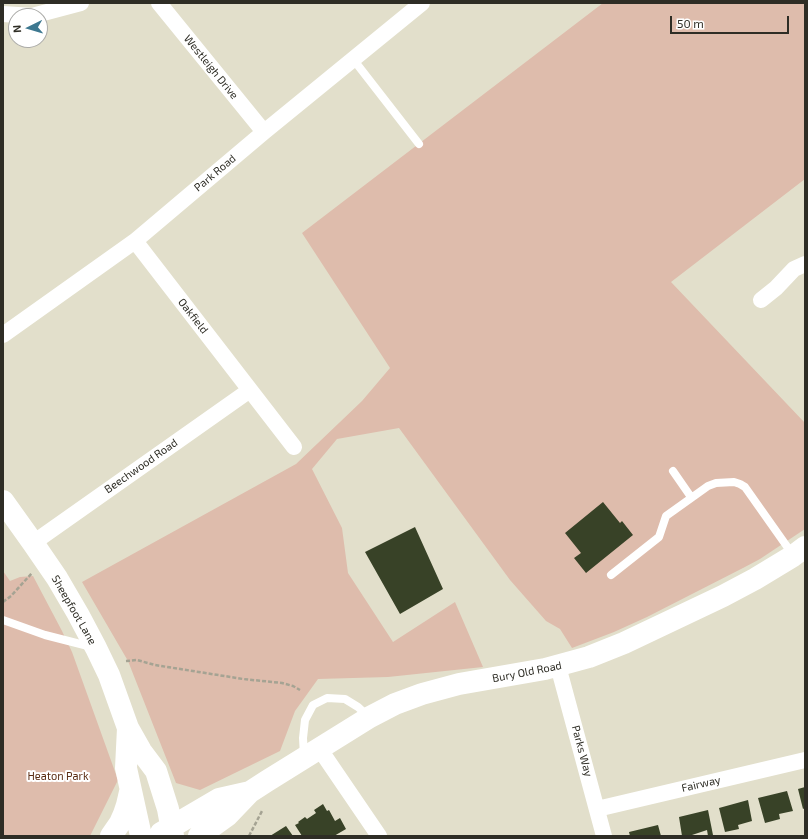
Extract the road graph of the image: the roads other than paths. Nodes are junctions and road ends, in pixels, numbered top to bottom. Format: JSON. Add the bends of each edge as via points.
{"nodes":[{"id":1,"x":81,"y":3,"type":"edge"},
{"id":2,"x":159,"y":3,"type":"edge"},
{"id":3,"x":422,"y":3,"type":"edge"},
{"id":4,"x":3,"y":14,"type":"edge"},
{"id":5,"x":353,"y":59,"type":"junction"},
{"id":6,"x":264,"y":132,"type":"junction"},
{"id":7,"x":419,"y":144,"type":"dead end"},
{"id":8,"x":135,"y":241,"type":"junction"},
{"id":9,"x":805,"y":264,"type":"edge"},
{"id":10,"x":761,"y":300,"type":"dead end"},
{"id":11,"x":3,"y":335,"type":"edge"},
{"id":12,"x":250,"y":390,"type":"junction"},
{"id":13,"x":294,"y":448,"type":"dead end"},
{"id":14,"x":673,"y":471,"type":"dead end"},
{"id":15,"x":691,"y":497,"type":"junction"},
{"id":16,"x":3,"y":501,"type":"edge"},
{"id":17,"x":33,"y":543,"type":"junction"},
{"id":18,"x":799,"y":551,"type":"edge"},
{"id":19,"x":611,"y":575,"type":"dead end"},
{"id":20,"x":3,"y":620,"type":"edge"},
{"id":21,"x":96,"y":648,"type":"junction"},
{"id":22,"x":558,"y":666,"type":"junction"},
{"id":23,"x":370,"y":717,"type":"junction"},
{"id":24,"x":128,"y":728,"type":"junction"},
{"id":25,"x":312,"y":752,"type":"junction"},
{"id":26,"x":805,"y":760,"type":"edge"},
{"id":27,"x":130,"y":789,"type":"junction"},
{"id":28,"x":250,"y":792,"type":"junction"},
{"id":29,"x":597,"y":809,"type":"junction"},
{"id":30,"x":160,"y":834,"type":"edge"},
{"id":31,"x":111,"y":836,"type":"edge"},
{"id":32,"x":199,"y":836,"type":"edge"},
{"id":33,"x":379,"y":836,"type":"edge"},
{"id":34,"x":604,"y":836,"type":"edge"}],
"edges":[{"from":1,"to":4,"type":"street","via":[[32,16]]},
{"from":2,"to":6,"type":"street","name":"Westleigh Drive"},
{"from":3,"to":5,"type":"street","name":"Park Road"},
{"from":5,"to":6,"type":"street","name":"Park Road"},
{"from":5,"to":7,"type":"lane"},
{"from":6,"to":8,"type":"street","name":"Park Road"},
{"from":8,"to":11,"type":"street","name":"Park Road"},
{"from":8,"to":12,"type":"street","name":"Oakfield"},
{"from":9,"to":10,"type":"street","via":[[794,269]]},
{"from":12,"to":13,"type":"street","name":"Oakfield"},
{"from":12,"to":17,"type":"street","name":"Beechwood Road"},
{"from":14,"to":15,"type":"lane"},
{"from":15,"to":18,"type":"lane","via":[[716,483],[740,484]]},
{"from":15,"to":19,"type":"lane","via":[[666,516],[659,537]]},
{"from":16,"to":17,"type":"main road","name":"Sheepfoot Lane"},
{"from":17,"to":21,"type":"main road","name":"Sheepfoot Lane","via":[[71,602]]},
{"from":18,"to":22,"type":"main road","name":"Bury Old Road","via":[[755,579],[624,643],[589,658]]},
{"from":20,"to":21,"type":"lane","via":[[45,635]]},
{"from":21,"to":24,"type":"main road","name":"Sheepfoot Lane","via":[[109,675]]},
{"from":22,"to":23,"type":"main road","name":"Bury Old Road","via":[[459,684],[395,704]]},
{"from":22,"to":29,"type":"street","name":"Parks Way"},
{"from":23,"to":25,"type":"main road","name":"Bury Old Road"},
{"from":23,"to":25,"type":"lane","via":[[345,699],[327,698],[313,705],[305,720],[303,738]]},
{"from":24,"to":27,"type":"main road","name":"Sheepfoot Lane","via":[[126,768]]},
{"from":24,"to":30,"type":"main road","name":"Sheepfoot Lane","via":[[141,751],[143,775]]},
{"from":25,"to":28,"type":"main road","name":"Bury Old Road"},
{"from":25,"to":33,"type":"street"},
{"from":26,"to":29,"type":"street","name":"Fairway"},
{"from":27,"to":30,"type":"main road","name":"Sheepfoot Lane"},
{"from":27,"to":31,"type":"main road","via":[[124,814]]},
{"from":28,"to":30,"type":"main road","name":"Bury Old Road","via":[[219,800]]},
{"from":28,"to":32,"type":"main road","name":"Bury Old Road","via":[[228,815]]},
{"from":29,"to":34,"type":"street","name":"Parks Way"}]}
